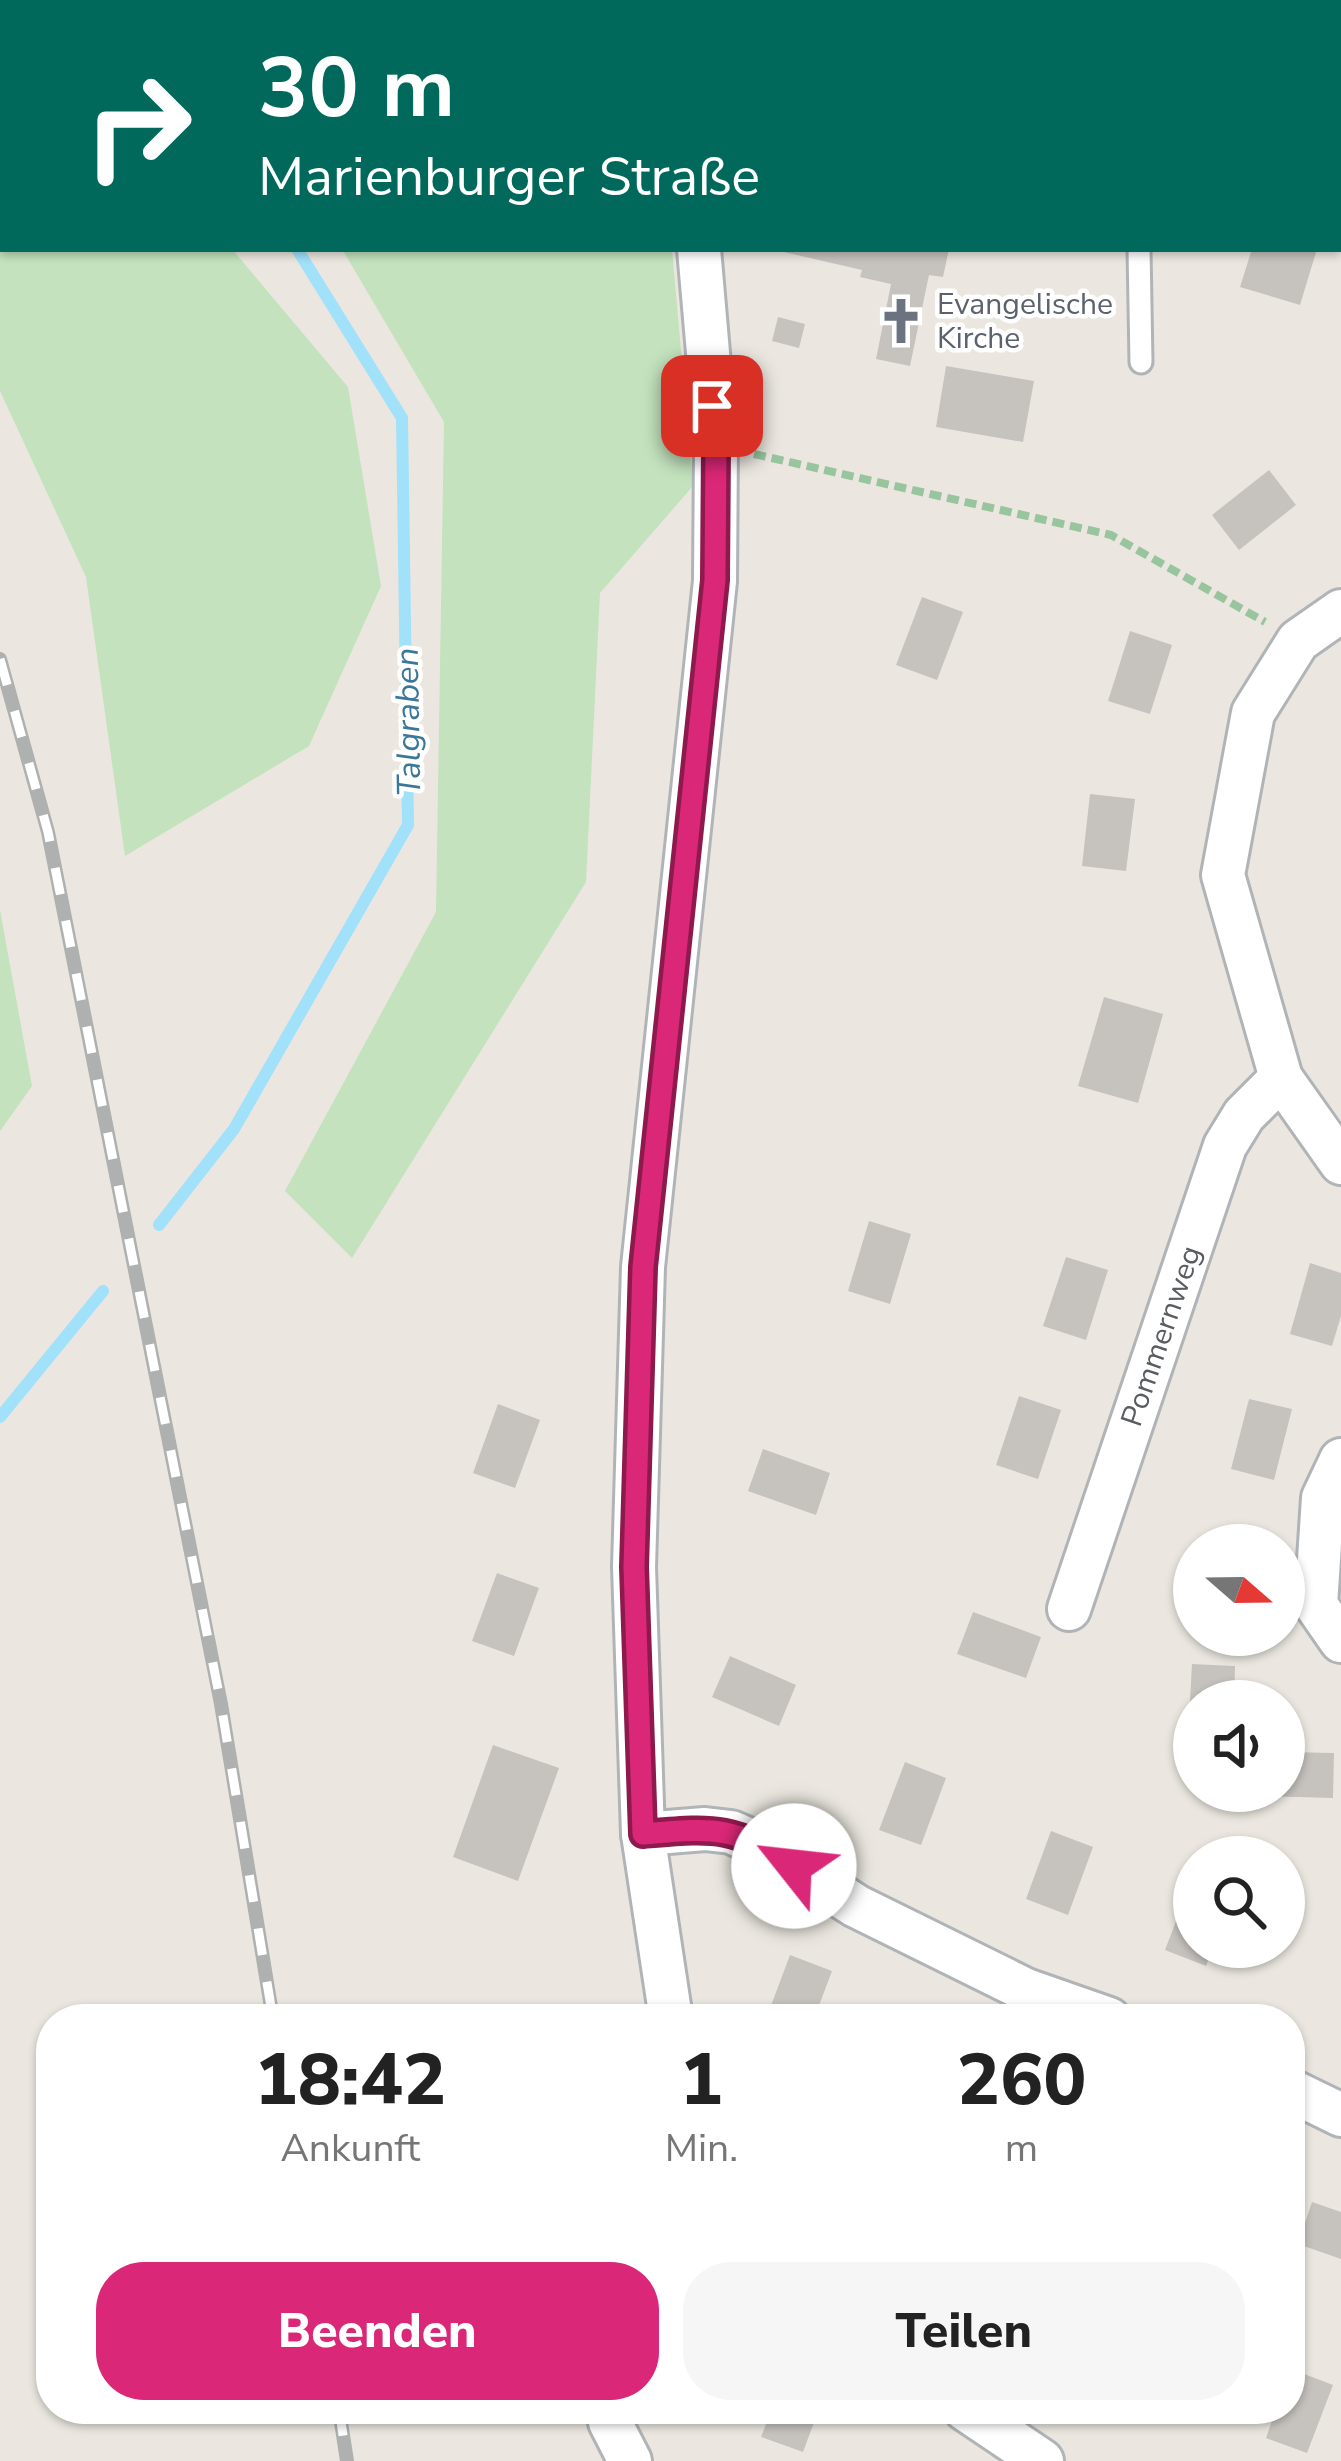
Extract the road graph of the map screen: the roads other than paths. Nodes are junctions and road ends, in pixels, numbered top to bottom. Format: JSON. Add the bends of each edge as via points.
{"nodes":[{"id":1,"x":699,"y":252,"type":"edge"},
{"id":2,"x":1139,"y":252,"type":"edge"},
{"id":3,"x":1141,"y":362,"type":"dead end"},
{"id":4,"x":1341,"y":610,"type":"edge"},
{"id":5,"x":1281,"y":1078,"type":"junction"},
{"id":6,"x":1341,"y":1163,"type":"edge"},
{"id":7,"x":1341,"y":1460,"type":"edge"},
{"id":8,"x":1069,"y":1609,"type":"dead end"},
{"id":9,"x":1341,"y":1641,"type":"edge"},
{"id":10,"x":643,"y":1834,"type":"junction"},
{"id":11,"x":669,"y":2004,"type":"edge"},
{"id":12,"x":1066,"y":2004,"type":"edge"},
{"id":13,"x":1305,"y":2097,"type":"edge"},
{"id":14,"x":1341,"y":2115,"type":"edge"},
{"id":15,"x":611,"y":2424,"type":"edge"},
{"id":16,"x":987,"y":2424,"type":"edge"},
{"id":17,"x":630,"y":2461,"type":"edge"},
{"id":18,"x":1042,"y":2461,"type":"edge"}],
"edges":[{"from":1,"to":10,"type":"street","via":[[716,445],[715,580],[643,1267],[634,1567]]},
{"from":2,"to":3,"type":"lane"},
{"from":4,"to":5,"type":"street","via":[[1298,641],[1253,713],[1223,875]]},
{"from":5,"to":6,"type":"street"},
{"from":5,"to":8,"type":"street","name":"Pommernweg","via":[[1226,1146]]},
{"from":7,"to":9,"type":"street","via":[[1323,1498],[1316,1605]]},
{"from":10,"to":11,"type":"street"},
{"from":10,"to":12,"type":"street","via":[[731,1832],[856,1906]]},
{"from":13,"to":14,"type":"street"},
{"from":15,"to":17,"type":"street"},
{"from":16,"to":18,"type":"street"}]}
